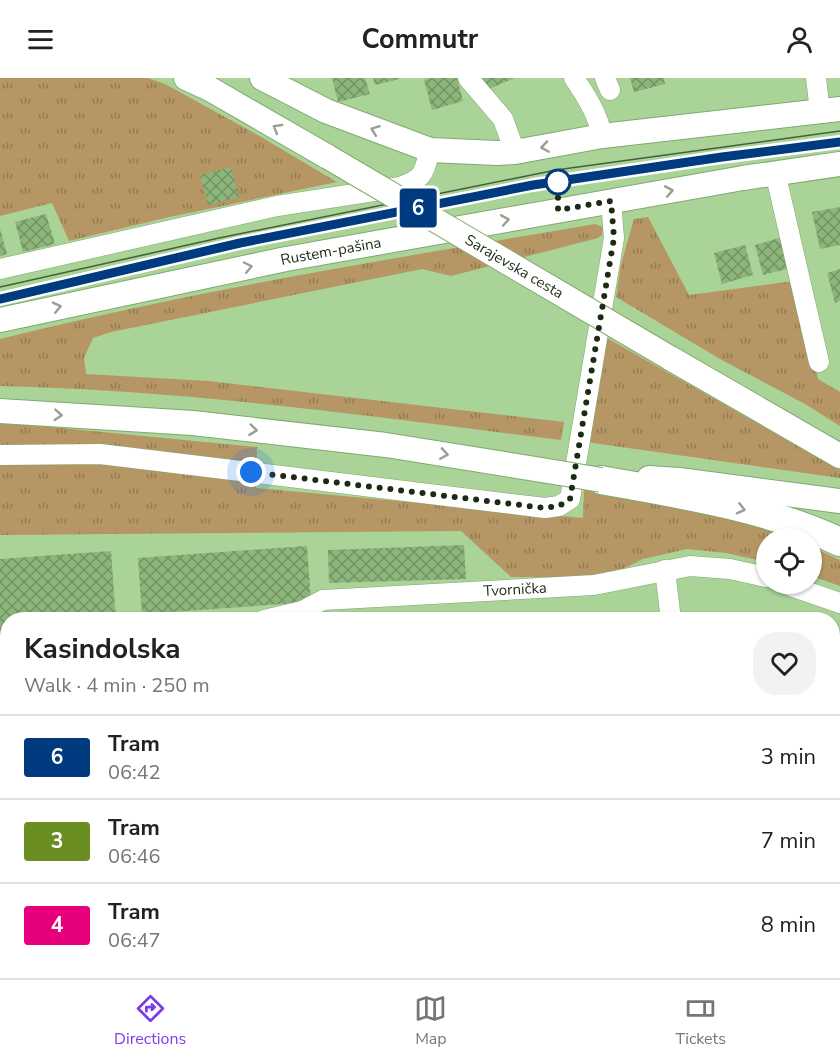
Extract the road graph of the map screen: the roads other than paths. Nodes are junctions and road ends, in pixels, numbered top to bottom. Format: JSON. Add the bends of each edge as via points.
{"nodes":[{"id":1,"x":186,"y":78,"type":"edge"},
{"id":2,"x":262,"y":78,"type":"edge"},
{"id":3,"x":468,"y":78,"type":"edge"},
{"id":4,"x":574,"y":78,"type":"edge"},
{"id":5,"x":816,"y":78,"type":"edge"},
{"id":6,"x":830,"y":110,"type":"edge"},
{"id":7,"x":602,"y":136,"type":"junction"},
{"id":8,"x":430,"y":150,"type":"junction"},
{"id":9,"x":515,"y":152,"type":"junction"},
{"id":10,"x":840,"y":164,"type":"edge"},
{"id":11,"x":775,"y":172,"type":"junction"},
{"id":12,"x":611,"y":201,"type":"junction"},
{"id":13,"x":0,"y":269,"type":"edge"},
{"id":14,"x":0,"y":320,"type":"edge"},
{"id":15,"x":819,"y":362,"type":"dead end"},
{"id":16,"x":0,"y":411,"type":"edge"},
{"id":17,"x":0,"y":455,"type":"edge"},
{"id":18,"x":840,"y":456,"type":"edge"},
{"id":19,"x":601,"y":480,"type":"junction"},
{"id":20,"x":840,"y":501,"type":"edge"},
{"id":21,"x":840,"y":542,"type":"edge"},
{"id":22,"x":665,"y":570,"type":"junction"},
{"id":23,"x":756,"y":575,"type":"edge"},
{"id":24,"x":814,"y":594,"type":"edge"},
{"id":25,"x":840,"y":603,"type":"edge"},
{"id":26,"x":298,"y":612,"type":"edge"},
{"id":27,"x":669,"y":612,"type":"edge"}],
"edges":[{"from":18,"to":1,"type":"main road","name":"Sarajevska cesta","one_way":true,"bridge":true},
{"from":8,"to":2,"type":"main road","one_way":true,"via":[[326,111]]},
{"from":3,"to":9,"type":"street","via":[[503,119]]},
{"from":4,"to":7,"type":"street","via":[[591,105]]},
{"from":5,"to":6,"type":"street"},
{"from":6,"to":7,"type":"main road"},
{"from":7,"to":9,"type":"main road","one_way":true},
{"from":8,"to":9,"type":"main road"},
{"from":8,"to":13,"type":"street","via":[[418,180],[399,187],[277,206]]},
{"from":10,"to":11,"type":"main road","name":"Rustem-pašina"},
{"from":12,"to":11,"type":"main road","name":"Rustem-pašina","one_way":true},
{"from":11,"to":15,"type":"street"},
{"from":14,"to":12,"type":"main road","name":"Rustem-pašina","one_way":true,"via":[[286,259]]},
{"from":12,"to":17,"type":"street","via":[[614,238],[572,488],[570,499],[559,506],[545,508],[100,454]]},
{"from":16,"to":19,"type":"main road","one_way":true,"bridge":true,"via":[[205,424],[387,445]]},
{"from":19,"to":20,"type":"main road","via":[[679,480]]},
{"from":19,"to":21,"type":"highway","one_way":true,"via":[[746,510]]},
{"from":22,"to":23,"type":"street","name":"Tvornička","via":[[690,566]]},
{"from":22,"to":26,"type":"street","name":"Tvornička","via":[[594,585],[323,600]]},
{"from":22,"to":27,"type":"street"},
{"from":24,"to":25,"type":"street"}]}
